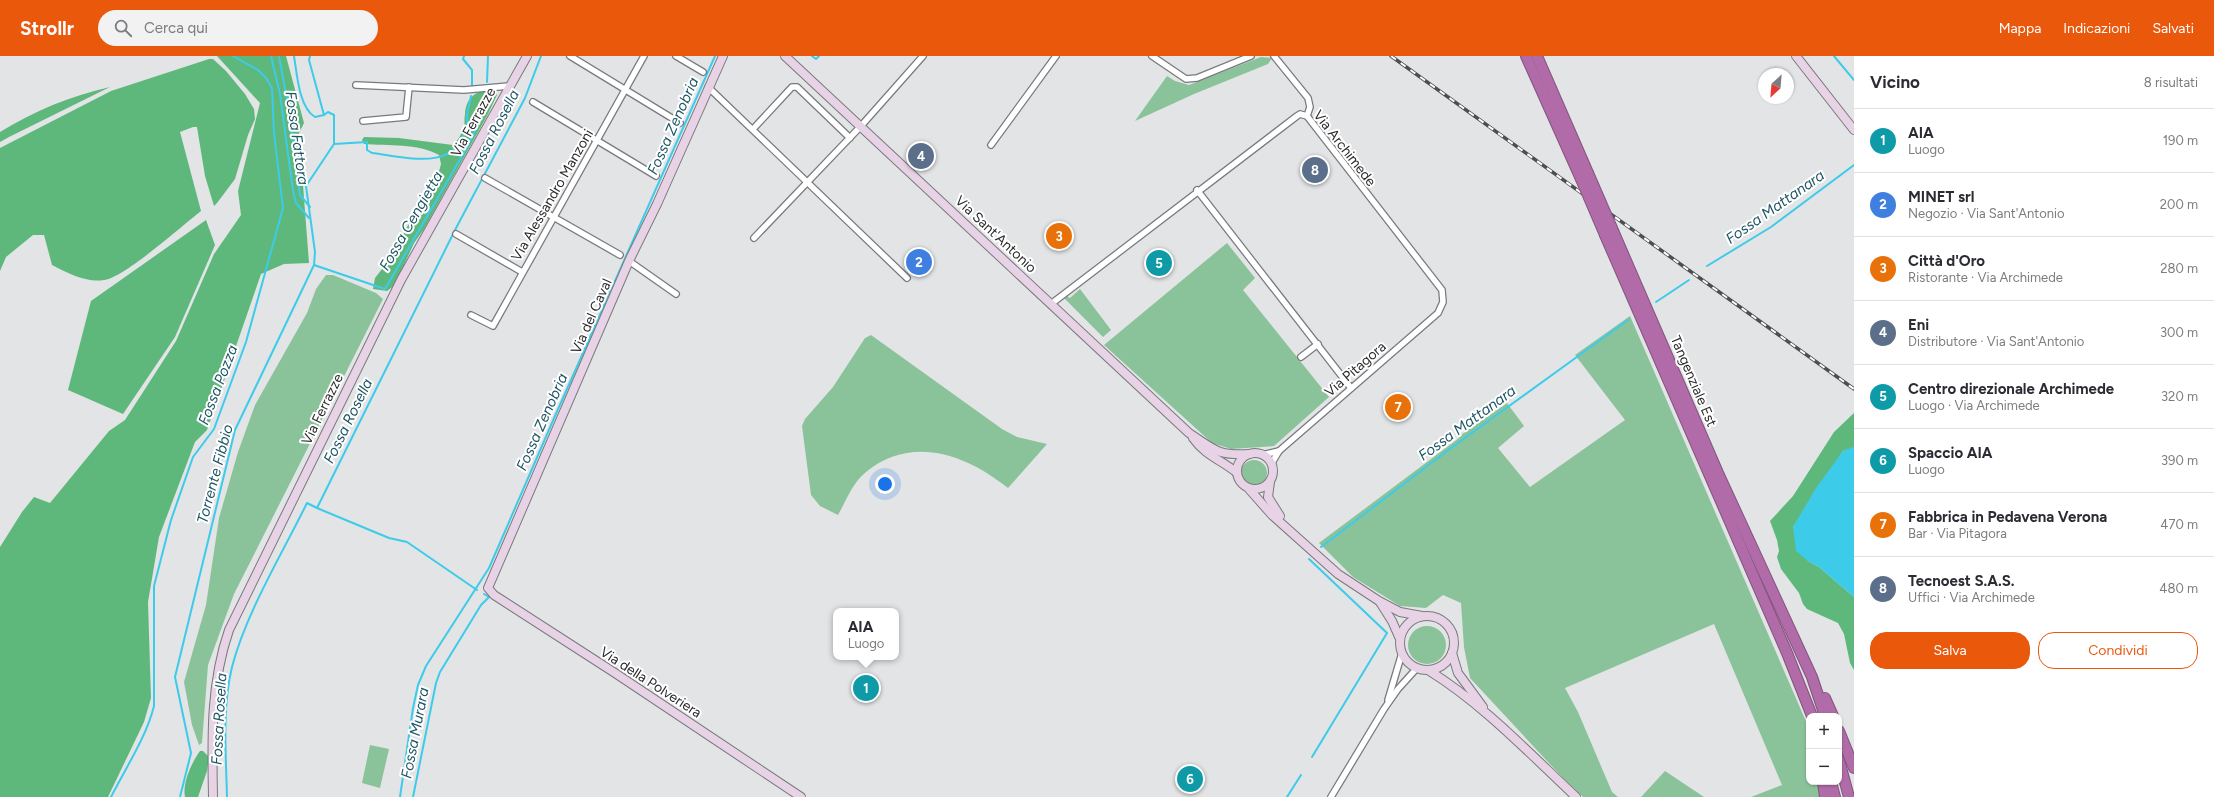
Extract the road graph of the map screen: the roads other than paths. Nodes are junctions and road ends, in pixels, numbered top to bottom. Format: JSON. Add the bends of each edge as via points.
{"nodes":[{"id":1,"x":526,"y":56,"type":"edge"},
{"id":2,"x":570,"y":56,"type":"edge"},
{"id":3,"x":644,"y":56,"type":"edge"},
{"id":4,"x":676,"y":56,"type":"edge"},
{"id":5,"x":723,"y":56,"type":"edge"},
{"id":6,"x":785,"y":56,"type":"edge"},
{"id":7,"x":922,"y":56,"type":"edge"},
{"id":8,"x":1056,"y":56,"type":"edge"},
{"id":9,"x":1152,"y":56,"type":"edge"},
{"id":10,"x":1251,"y":56,"type":"edge"},
{"id":11,"x":1274,"y":56,"type":"edge"},
{"id":12,"x":1526,"y":56,"type":"edge"},
{"id":13,"x":1537,"y":56,"type":"edge"},
{"id":14,"x":1796,"y":56,"type":"edge"},
{"id":15,"x":703,"y":72,"type":"dead end"},
{"id":16,"x":356,"y":85,"type":"dead end"},
{"id":17,"x":509,"y":86,"type":"junction"},
{"id":18,"x":708,"y":86,"type":"junction"},
{"id":19,"x":409,"y":87,"type":"junction"},
{"id":20,"x":626,"y":90,"type":"junction"},
{"id":21,"x":533,"y":102,"type":"dead end"},
{"id":22,"x":1307,"y":116,"type":"junction"},
{"id":23,"x":364,"y":121,"type":"dead end"},
{"id":24,"x":680,"y":123,"type":"dead end"},
{"id":25,"x":861,"y":126,"type":"junction"},
{"id":26,"x":754,"y":128,"type":"junction"},
{"id":27,"x":1854,"y":130,"type":"edge"},
{"id":28,"x":850,"y":138,"type":"junction"},
{"id":29,"x":597,"y":141,"type":"junction"},
{"id":30,"x":990,"y":145,"type":"dead end"},
{"id":31,"x":656,"y":176,"type":"dead end"},
{"id":32,"x":1585,"y":176,"type":"junction"},
{"id":33,"x":485,"y":178,"type":"dead end"},
{"id":34,"x":808,"y":182,"type":"junction"},
{"id":35,"x":1197,"y":190,"type":"junction"},
{"id":36,"x":554,"y":216,"type":"junction"},
{"id":37,"x":456,"y":234,"type":"dead end"},
{"id":38,"x":1610,"y":234,"type":"junction"},
{"id":39,"x":754,"y":238,"type":"dead end"},
{"id":40,"x":620,"y":255,"type":"dead end"},
{"id":41,"x":629,"y":261,"type":"junction"},
{"id":42,"x":522,"y":272,"type":"junction"},
{"id":43,"x":907,"y":278,"type":"dead end"},
{"id":44,"x":676,"y":294,"type":"dead end"},
{"id":45,"x":1443,"y":302,"type":"joint"},
{"id":46,"x":1051,"y":304,"type":"junction"},
{"id":47,"x":471,"y":315,"type":"dead end"},
{"id":48,"x":1318,"y":344,"type":"junction"},
{"id":49,"x":1301,"y":357,"type":"dead end"},
{"id":50,"x":1351,"y":388,"type":"junction"},
{"id":51,"x":1189,"y":433,"type":"junction"},
{"id":52,"x":1279,"y":451,"type":"junction"},
{"id":53,"x":1250,"y":454,"type":"junction"},
{"id":54,"x":1262,"y":455,"type":"junction"},
{"id":55,"x":1272,"y":467,"type":"junction"},
{"id":56,"x":1236,"y":472,"type":"junction"},
{"id":57,"x":1271,"y":480,"type":"junction"},
{"id":58,"x":1249,"y":489,"type":"junction"},
{"id":59,"x":1287,"y":527,"type":"junction"},
{"id":60,"x":488,"y":588,"type":"joint"},
{"id":61,"x":1379,"y":601,"type":"junction"},
{"id":62,"x":1422,"y":616,"type":"junction"},
{"id":63,"x":1400,"y":639,"type":"junction"},
{"id":64,"x":1402,"y":653,"type":"junction"},
{"id":65,"x":1452,"y":653,"type":"junction"},
{"id":66,"x":1787,"y":653,"type":"junction"},
{"id":67,"x":1417,"y":668,"type":"junction"},
{"id":68,"x":1428,"y":670,"type":"junction"},
{"id":69,"x":1812,"y":677,"type":"junction"},
{"id":70,"x":1387,"y":704,"type":"junction"},
{"id":71,"x":1807,"y":713,"type":"edge"},
{"id":72,"x":1811,"y":713,"type":"edge"},
{"id":73,"x":1824,"y":713,"type":"edge"},
{"id":74,"x":1832,"y":713,"type":"edge"},
{"id":75,"x":1490,"y":717,"type":"junction"},
{"id":76,"x":1842,"y":738,"type":"edge"},
{"id":77,"x":1854,"y":768,"type":"edge"},
{"id":78,"x":1842,"y":771,"type":"edge"},
{"id":79,"x":1824,"y":785,"type":"edge"},
{"id":80,"x":1832,"y":785,"type":"edge"},
{"id":81,"x":213,"y":797,"type":"edge"},
{"id":82,"x":801,"y":797,"type":"edge"},
{"id":83,"x":1331,"y":797,"type":"edge"},
{"id":84,"x":1576,"y":797,"type":"edge"},
{"id":85,"x":1826,"y":797,"type":"edge"},
{"id":86,"x":1835,"y":797,"type":"edge"},
{"id":87,"x":1849,"y":797,"type":"edge"}],
"edges":[{"from":1,"to":17,"type":"street","name":"Via Ferrazze"},
{"from":2,"to":20,"type":"street"},
{"from":3,"to":20,"type":"street","name":"Via Alessandro Manzoni"},
{"from":4,"to":15,"type":"street"},
{"from":5,"to":18,"type":"street","name":"Via del Caval"},
{"from":6,"to":25,"type":"street","name":"Via Sant'Antonio"},
{"from":7,"to":25,"type":"street"},
{"from":8,"to":30,"type":"street"},
{"from":9,"to":10,"type":"street","via":[[1186,79],[1197,78]]},
{"from":11,"to":22,"type":"street","via":[[1308,98],[1310,107]]},
{"from":12,"to":32,"type":"highway","name":"Tangenziale Est"},
{"from":13,"to":32,"type":"highway","name":"Tangenziale Est"},
{"from":14,"to":27,"type":"street"},
{"from":16,"to":19,"type":"street"},
{"from":17,"to":19,"type":"street","via":[[464,90]]},
{"from":17,"to":81,"type":"street","name":"Via Ferrazze","via":[[395,293],[229,630],[218,668],[214,701]]},
{"from":18,"to":26,"type":"street"},
{"from":18,"to":41,"type":"street","name":"Via del Caval","via":[[657,204]]},
{"from":19,"to":23,"type":"street","via":[[406,117]]},
{"from":20,"to":24,"type":"street"},
{"from":20,"to":29,"type":"street","name":"Via Alessandro Manzoni"},
{"from":21,"to":29,"type":"street"},
{"from":22,"to":35,"type":"street","name":"Via Archimede","via":[[1296,116]]},
{"from":22,"to":45,"type":"street","name":"Via Archimede","via":[[1442,290]]},
{"from":25,"to":28,"type":"street"},
{"from":25,"to":46,"type":"street","name":"Via Sant'Antonio"},
{"from":26,"to":28,"type":"street","via":[[792,87],[797,87]]},
{"from":26,"to":34,"type":"street"},
{"from":28,"to":34,"type":"street"},
{"from":29,"to":31,"type":"street"},
{"from":29,"to":36,"type":"street","name":"Via Alessandro Manzoni"},
{"from":32,"to":38,"type":"highway","name":"Tangenziale Est","bridge":true},
{"from":33,"to":36,"type":"street"},
{"from":34,"to":39,"type":"street"},
{"from":34,"to":43,"type":"street"},
{"from":35,"to":46,"type":"street","name":"Via Archimede"},
{"from":35,"to":48,"type":"street"},
{"from":36,"to":40,"type":"street"},
{"from":36,"to":42,"type":"street","name":"Via Alessandro Manzoni"},
{"from":37,"to":42,"type":"street"},
{"from":38,"to":66,"type":"highway","name":"Tangenziale Est"},
{"from":38,"to":69,"type":"highway","name":"Tangenziale Est"},
{"from":41,"to":44,"type":"street"},
{"from":41,"to":60,"type":"street","name":"Via del Caval"},
{"from":42,"to":47,"type":"street","name":"Via Alessandro Manzoni","via":[[493,326]]},
{"from":45,"to":50,"type":"street","name":"Via Pitagora","via":[[1438,313]]},
{"from":46,"to":51,"type":"street","name":"Via Sant'Antonio"},
{"from":48,"to":49,"type":"street"},
{"from":48,"to":50,"type":"street"},
{"from":50,"to":52,"type":"street","name":"Via Pitagora"},
{"from":51,"to":53,"type":"street","name":"Via Sant'Antonio","via":[[1214,451],[1226,455]]},
{"from":51,"to":56,"type":"street","name":"Via Sant'Antonio","via":[[1205,452]]},
{"from":52,"to":54,"type":"street","name":"Via Pitagora"},
{"from":52,"to":55,"type":"street","name":"Via Pitagora"},
{"from":53,"to":54,"type":"street","name":"Via Sant'Antonio"},
{"from":53,"to":56,"type":"street","via":[[1241,459]]},
{"from":54,"to":55,"type":"street","via":[[1269,460]]},
{"from":55,"to":57,"type":"street","name":"Via Sant'Antonio"},
{"from":56,"to":58,"type":"street","name":"Via Sant'Antonio","via":[[1239,481]]},
{"from":57,"to":58,"type":"street","via":[[1264,487]]},
{"from":57,"to":59,"type":"street","name":"Via Sant'Antonio","via":[[1268,497]]},
{"from":58,"to":59,"type":"street","name":"Via Sant'Antonio","via":[[1272,515]]},
{"from":59,"to":61,"type":"street","name":"Via Sant'Antonio","via":[[1338,574]]},
{"from":60,"to":82,"type":"street","name":"Via della Polveriera","via":[[494,595]]},
{"from":61,"to":62,"type":"street","name":"Via Sant'Antonio","via":[[1400,612]]},
{"from":61,"to":63,"type":"street","name":"Via Sant'Antonio"},
{"from":62,"to":63,"type":"street","via":[[1405,626]]},
{"from":62,"to":65,"type":"street","name":"Via Sant'Antonio","via":[[1438,618],[1451,629],[1454,637]]},
{"from":63,"to":64,"type":"street","name":"Via Sant'Antonio"},
{"from":64,"to":67,"type":"street","via":[[1405,660]]},
{"from":64,"to":70,"type":"street"},
{"from":65,"to":68,"type":"street","via":[[1443,665]]},
{"from":65,"to":75,"type":"street","name":"Via Sant'Antonio","via":[[1458,673]]},
{"from":66,"to":71,"type":"highway"},
{"from":66,"to":72,"type":"highway","name":"Tangenziale Est"},
{"from":67,"to":68,"type":"street","name":"Via Sant'Antonio"},
{"from":67,"to":70,"type":"street"},
{"from":68,"to":75,"type":"street","name":"Via Sant'Antonio"},
{"from":69,"to":73,"type":"highway","name":"Tangenziale Est"},
{"from":69,"to":74,"type":"highway","via":[[1827,700]]},
{"from":70,"to":83,"type":"street"},
{"from":75,"to":84,"type":"street","name":"Via Sant'Antonio"},
{"from":76,"to":77,"type":"highway"},
{"from":78,"to":87,"type":"highway"},
{"from":79,"to":85,"type":"highway"},
{"from":80,"to":86,"type":"highway"}]}
